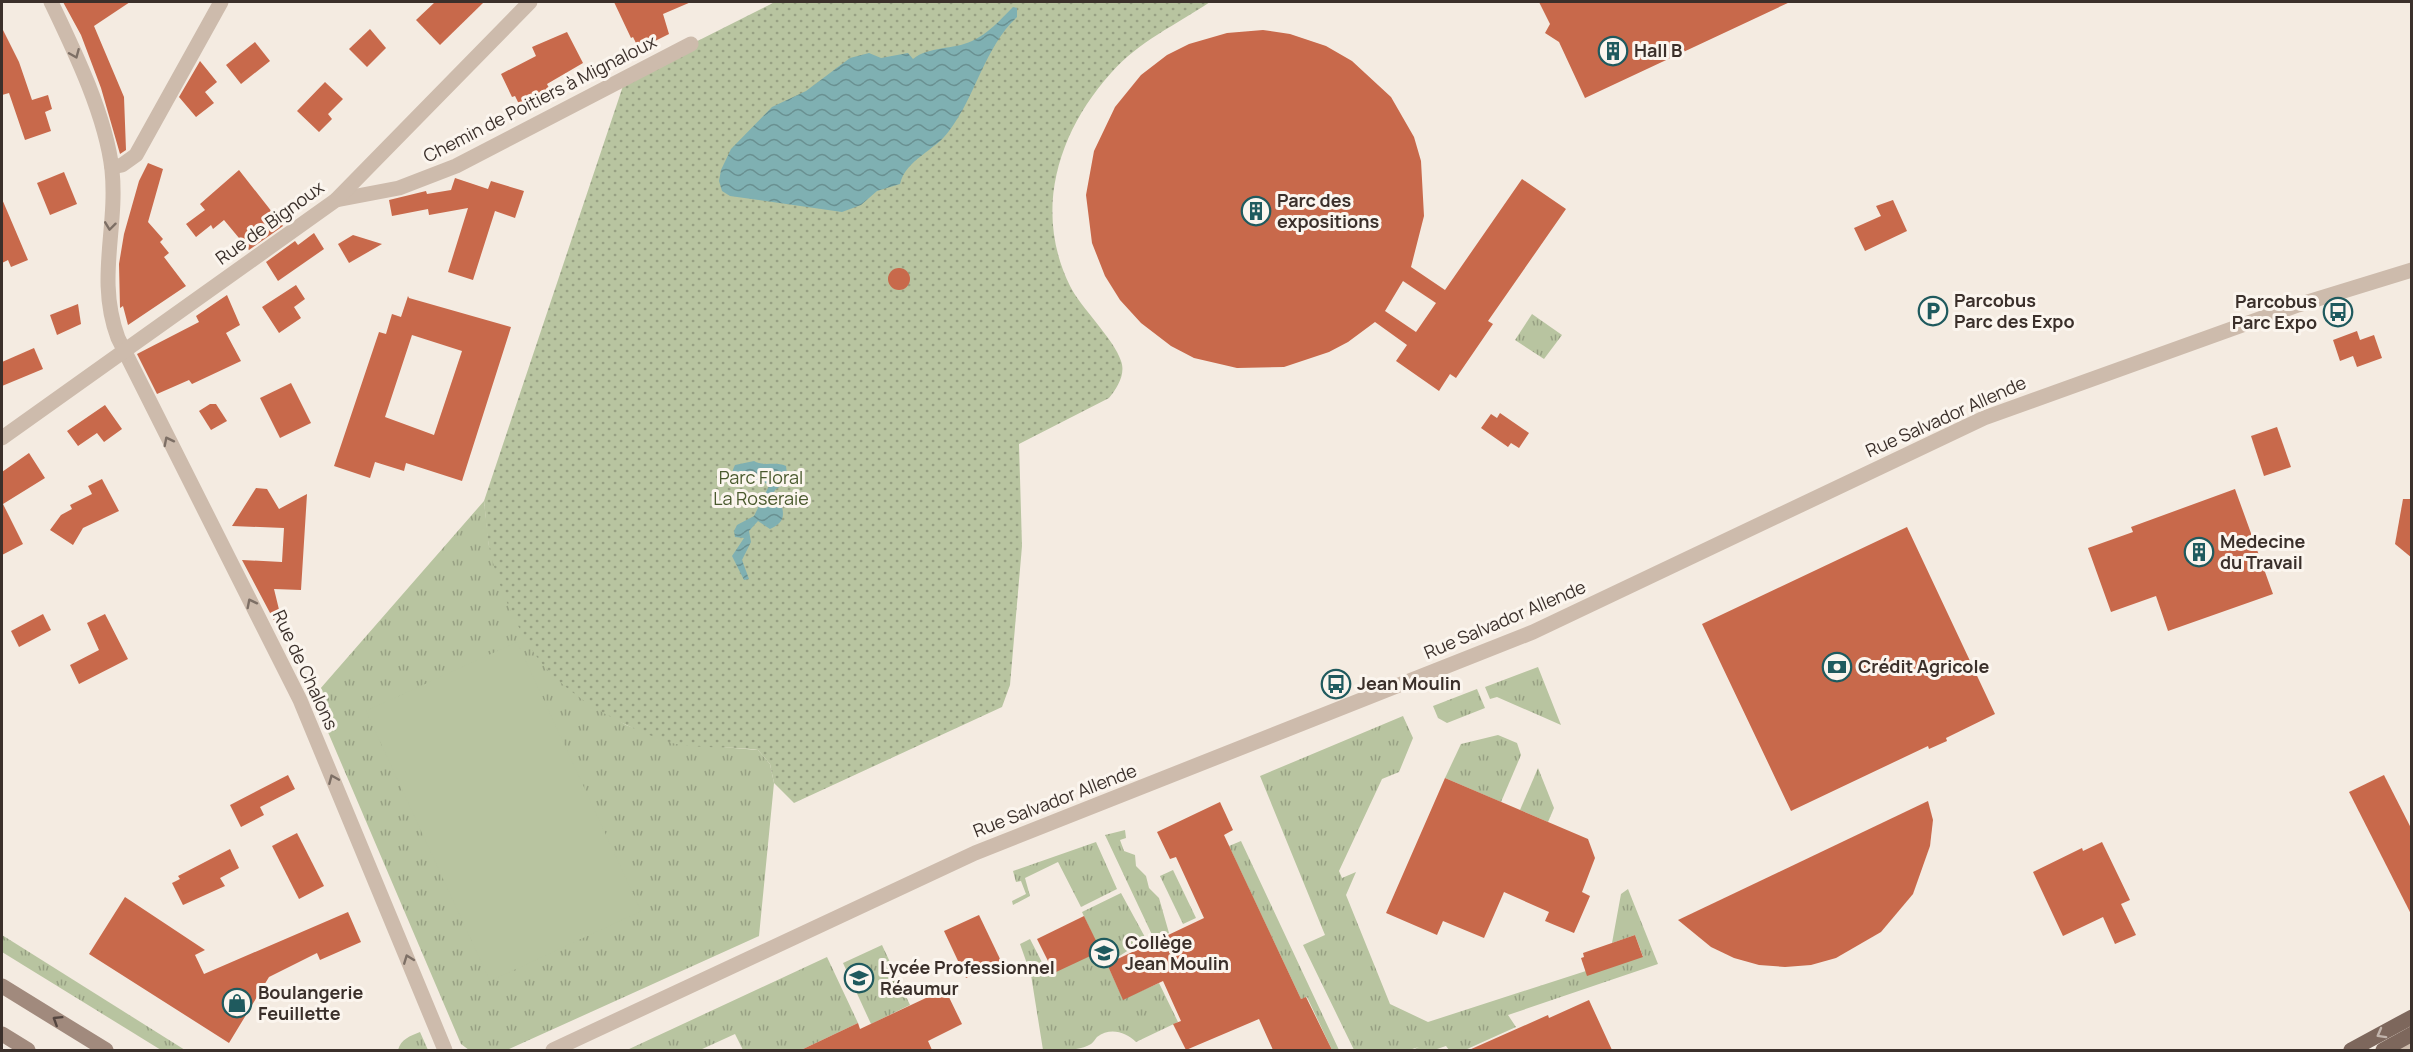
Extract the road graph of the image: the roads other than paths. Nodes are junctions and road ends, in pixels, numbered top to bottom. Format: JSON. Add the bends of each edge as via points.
{"nodes":[{"id":1,"x":51,"y":2,"type":"edge"},
{"id":2,"x":220,"y":2,"type":"edge"},
{"id":3,"x":530,"y":2,"type":"edge"},
{"id":4,"x":691,"y":44,"type":"dead end"},
{"id":5,"x":111,"y":167,"type":"junction"},
{"id":6,"x":336,"y":200,"type":"junction"},
{"id":7,"x":2412,"y":270,"type":"edge"},
{"id":8,"x":123,"y":352,"type":"junction"},
{"id":9,"x":2,"y":438,"type":"edge"},
{"id":10,"x":2,"y":986,"type":"edge"},
{"id":11,"x":2412,"y":1017,"type":"edge"},
{"id":12,"x":2,"y":1034,"type":"edge"},
{"id":13,"x":2412,"y":1035,"type":"edge"},
{"id":14,"x":2412,"y":1048,"type":"edge"},
{"id":15,"x":28,"y":1050,"type":"edge"},
{"id":16,"x":106,"y":1050,"type":"edge"},
{"id":17,"x":445,"y":1050,"type":"edge"},
{"id":18,"x":554,"y":1050,"type":"edge"},
{"id":19,"x":2351,"y":1050,"type":"edge"},
{"id":20,"x":2383,"y":1050,"type":"edge"},
{"id":21,"x":2406,"y":1050,"type":"edge"}],
"edges":[{"from":1,"to":5,"type":"street","name":"Rue de Chalons","one_way":true,"via":[[77,57]]},
{"from":2,"to":5,"type":"street","via":[[136,155]]},
{"from":3,"to":6,"type":"street","name":"Rue de Bignoux"},
{"from":4,"to":6,"type":"street","name":"Chemin de Poitiers à Mignaloux","via":[[456,166],[399,188]]},
{"from":5,"to":8,"type":"street","name":"Rue de Chalons","one_way":true,"via":[[114,201],[106,287],[109,316]]},
{"from":6,"to":8,"type":"street","name":"Rue de Bignoux"},
{"from":7,"to":18,"type":"street","name":"Rue Salvador Allende","via":[[2298,305],[1984,418],[1515,640],[975,853]]},
{"from":8,"to":9,"type":"street","name":"Rue de Bignoux"},
{"from":17,"to":8,"type":"street","name":"Rue de Chalons","one_way":true,"via":[[300,700]]},
{"from":16,"to":10,"type":"main road","one_way":true},
{"from":11,"to":19,"type":"main road","one_way":true},
{"from":12,"to":15,"type":"main road"},
{"from":13,"to":20,"type":"main road"},
{"from":14,"to":21,"type":"street"}]}
